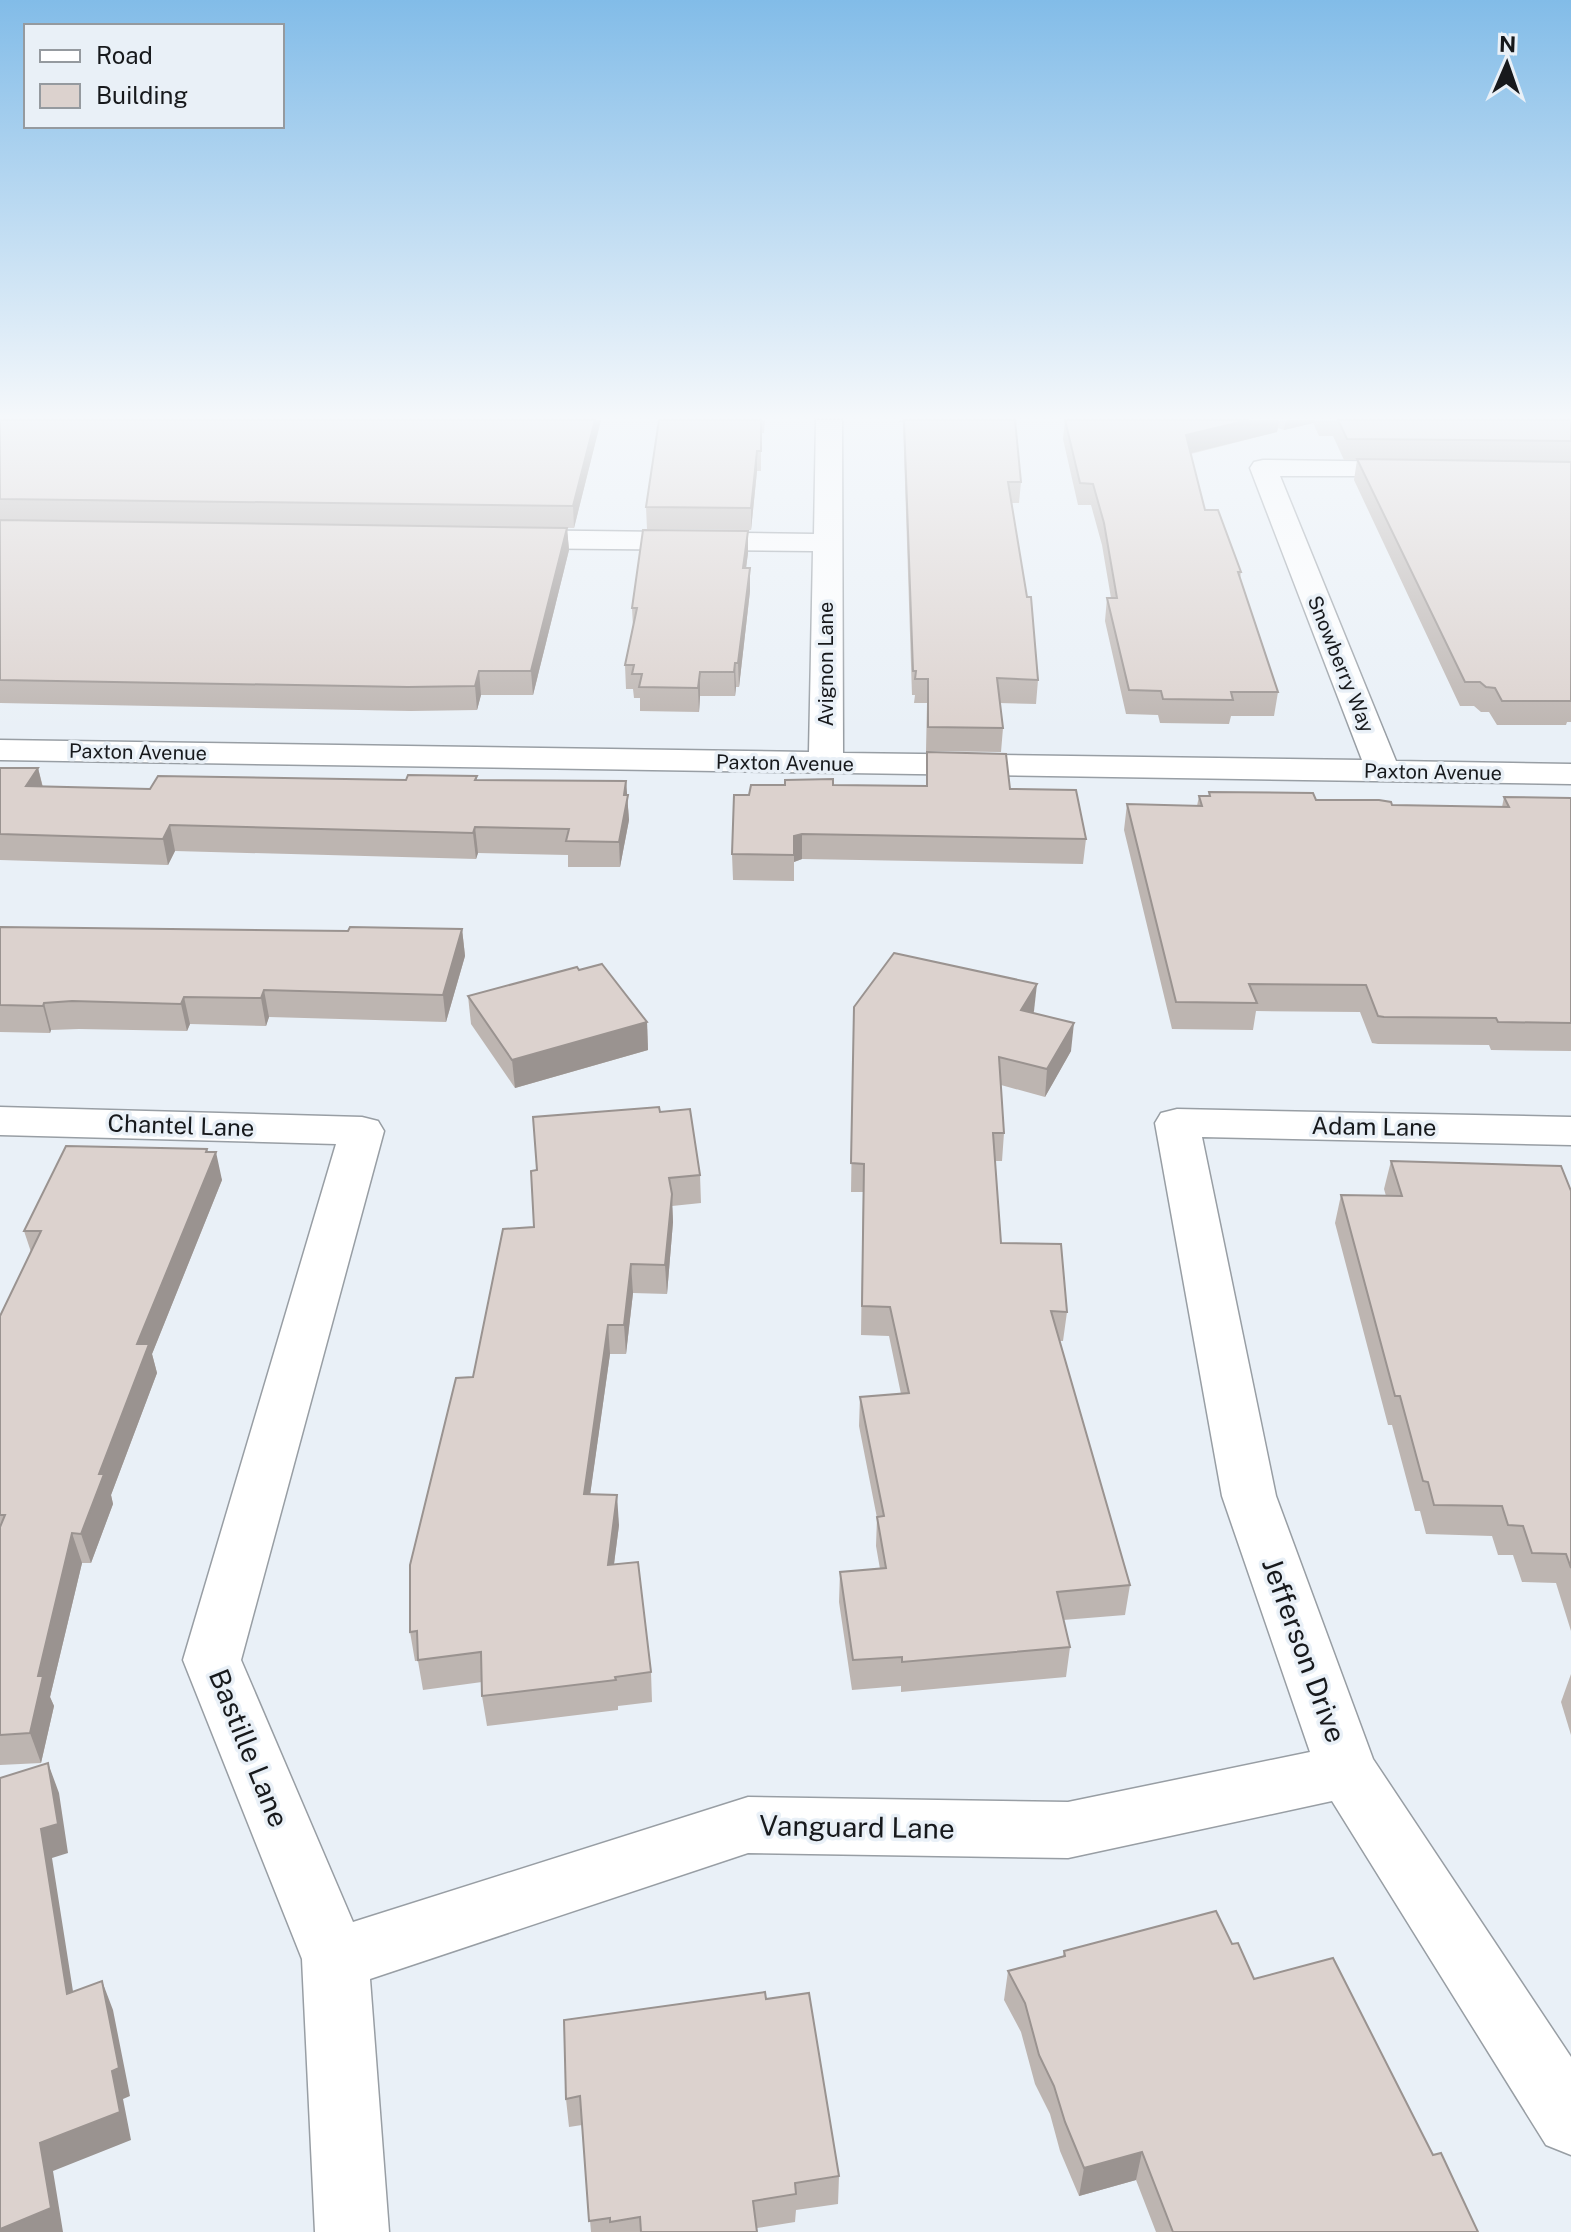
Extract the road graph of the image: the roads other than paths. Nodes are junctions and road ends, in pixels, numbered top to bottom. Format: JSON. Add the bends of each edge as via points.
{"nodes":[{"id":1,"x":826,"y":524,"type":"edge"},
{"id":2,"x":1285,"y":524,"type":"edge"},
{"id":3,"x":477,"y":538,"type":"edge"},
{"id":4,"x":826,"y":543,"type":"junction"},
{"id":5,"x":0,"y":750,"type":"edge"},
{"id":6,"x":826,"y":764,"type":"junction"},
{"id":7,"x":1383,"y":771,"type":"junction"},
{"id":8,"x":1571,"y":774,"type":"edge"},
{"id":9,"x":0,"y":1121,"type":"edge"},
{"id":10,"x":1177,"y":1123,"type":"joint"},
{"id":11,"x":362,"y":1131,"type":"joint"},
{"id":12,"x":1571,"y":1131,"type":"edge"},
{"id":13,"x":1347,"y":1771,"type":"junction"},
{"id":14,"x":335,"y":1959,"type":"junction"},
{"id":15,"x":1571,"y":2120,"type":"edge"},
{"id":16,"x":352,"y":2232,"type":"edge"}],
"edges":[{"from":1,"to":4,"type":"street","name":"Avignon Lane"},
{"from":2,"to":7,"type":"street","name":"Snowberry Way"},
{"from":3,"to":4,"type":"street"},
{"from":4,"to":6,"type":"street","name":"Avignon Lane"},
{"from":5,"to":6,"type":"street","name":"Paxton Avenue"},
{"from":6,"to":7,"type":"street","name":"Paxton Avenue"},
{"from":7,"to":8,"type":"street","name":"Paxton Avenue"},
{"from":9,"to":11,"type":"street","name":"Chantel Lane"},
{"from":10,"to":12,"type":"street","name":"Adam Lane"},
{"from":10,"to":13,"type":"street","name":"Jefferson Drive","via":[[1249,1496]]},
{"from":11,"to":14,"type":"street","name":"Bastille Lane","via":[[212,1660]]},
{"from":13,"to":14,"type":"street","name":"Vanguard Lane","via":[[1068,1830],[748,1825]]},
{"from":13,"to":15,"type":"street","name":"Jefferson Drive"},
{"from":14,"to":16,"type":"street","name":"Bastille Lane"}]}
